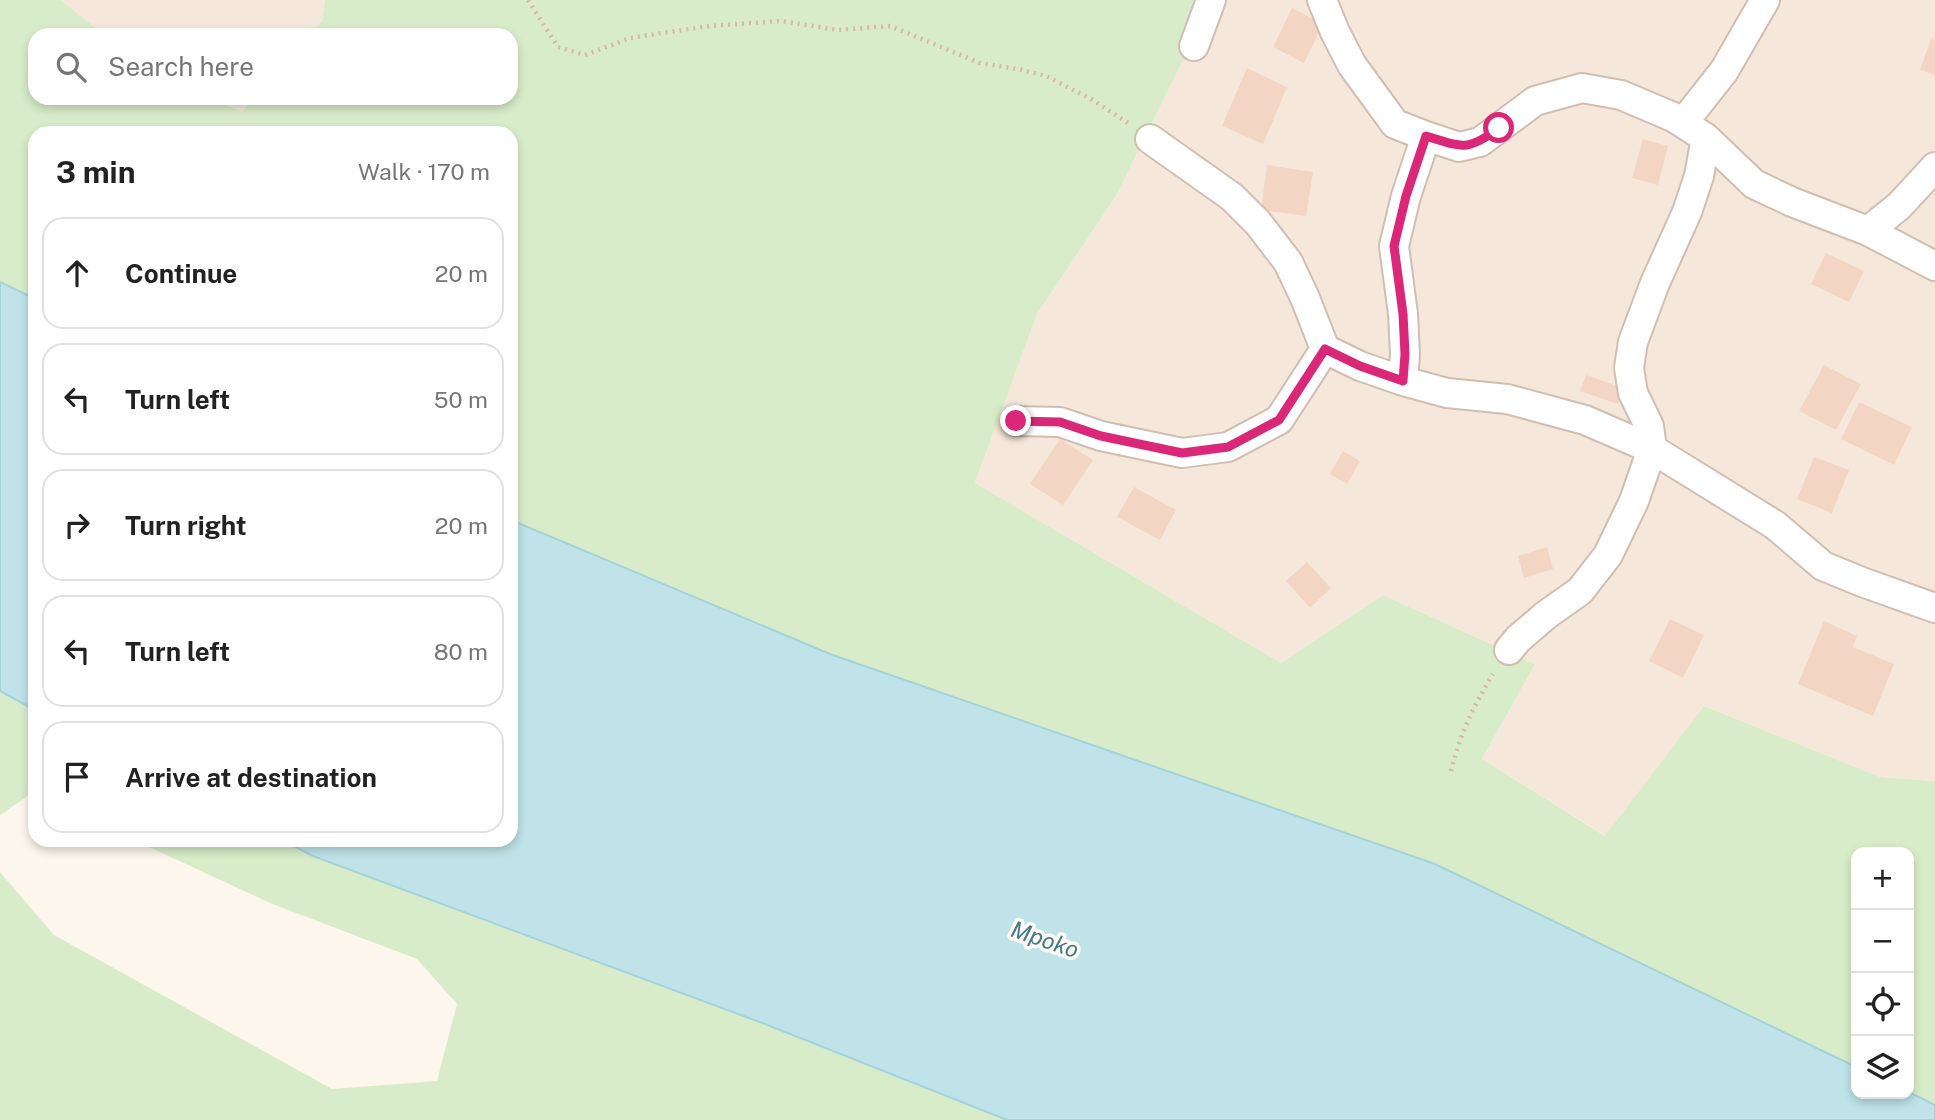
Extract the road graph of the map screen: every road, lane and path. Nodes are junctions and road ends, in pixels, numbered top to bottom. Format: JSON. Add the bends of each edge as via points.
{"nodes":[{"id":1,"x":528,"y":0,"type":"edge"},
{"id":2,"x":1211,"y":0,"type":"edge"},
{"id":3,"x":1322,"y":0,"type":"edge"},
{"id":4,"x":1765,"y":0,"type":"edge"},
{"id":5,"x":1194,"y":46,"type":"dead end"},
{"id":6,"x":1694,"y":130,"type":"junction"},
{"id":7,"x":1426,"y":136,"type":"junction"},
{"id":8,"x":1150,"y":139,"type":"joint"},
{"id":9,"x":1935,"y":167,"type":"edge"},
{"id":10,"x":1868,"y":231,"type":"junction"},
{"id":11,"x":1935,"y":266,"type":"edge"},
{"id":12,"x":1325,"y":349,"type":"junction"},
{"id":13,"x":1403,"y":381,"type":"junction"},
{"id":14,"x":1016,"y":421,"type":"dead end"},
{"id":15,"x":1652,"y":449,"type":"junction"},
{"id":16,"x":1935,"y":608,"type":"edge"},
{"id":17,"x":1509,"y":650,"type":"joint"},
{"id":18,"x":1451,"y":771,"type":"dead end"}],
"edges":[{"from":1,"to":8,"type":"path","via":[[558,47],[585,55],[630,38],[709,26],[781,21],[838,30],[890,26],[980,63],[1046,76],[1091,99]]},
{"from":2,"to":5,"type":"street"},
{"from":3,"to":7,"type":"street","via":[[1352,65],[1395,124]]},
{"from":4,"to":6,"type":"street"},
{"from":6,"to":7,"type":"street","via":[[1621,95],[1582,88],[1535,101],[1480,142],[1459,146]]},
{"from":6,"to":10,"type":"street","via":[[1754,184]]},
{"from":6,"to":15,"type":"street","via":[[1699,176],[1633,342],[1629,368]]},
{"from":7,"to":13,"type":"street","via":[[1394,246],[1403,314]]},
{"from":8,"to":12,"type":"street","via":[[1232,197],[1258,223],[1288,262]]},
{"from":9,"to":10,"type":"street"},
{"from":10,"to":11,"type":"street"},
{"from":12,"to":13,"type":"street"},
{"from":12,"to":14,"type":"street","via":[[1279,420],[1228,447],[1182,453],[1060,422]]},
{"from":13,"to":15,"type":"street","via":[[1447,393],[1507,399],[1585,420]]},
{"from":15,"to":16,"type":"street","via":[[1774,525],[1823,566]]},
{"from":15,"to":17,"type":"street","via":[[1608,555],[1580,591]]},
{"from":17,"to":18,"type":"path","via":[[1472,710]]}]}
